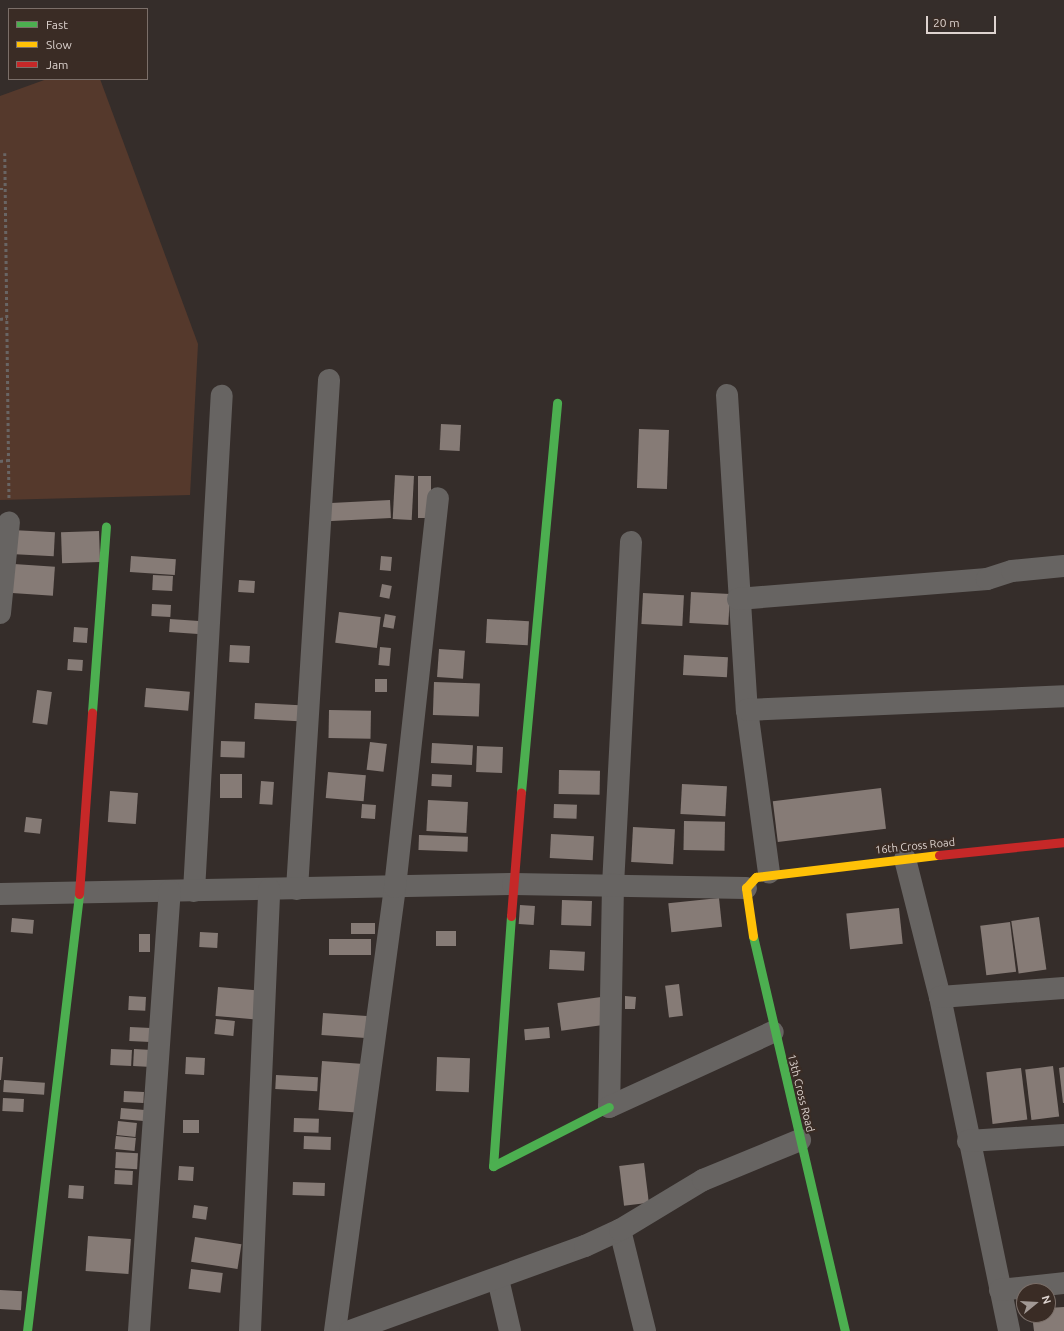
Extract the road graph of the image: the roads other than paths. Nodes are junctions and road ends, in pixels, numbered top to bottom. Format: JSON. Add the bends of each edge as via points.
{"nodes":[{"id":1,"x":328,"y":380,"type":"dead end"},
{"id":2,"x":222,"y":396,"type":"dead end"},
{"id":3,"x":727,"y":396,"type":"dead end"},
{"id":4,"x":556,"y":403,"type":"dead end"},
{"id":5,"x":438,"y":498,"type":"dead end"},
{"id":6,"x":9,"y":522,"type":"road end"},
{"id":7,"x":106,"y":527,"type":"dead end"},
{"id":8,"x":631,"y":542,"type":"dead end"},
{"id":9,"x":1064,"y":566,"type":"edge"},
{"id":10,"x":738,"y":599,"type":"junction"},
{"id":11,"x":0,"y":613,"type":"edge"},
{"id":12,"x":1064,"y":696,"type":"edge"},
{"id":13,"x":746,"y":710,"type":"junction"},
{"id":14,"x":1064,"y":842,"type":"edge"},
{"id":15,"x":905,"y":859,"type":"junction"},
{"id":16,"x":769,"y":873,"type":"junction"},
{"id":17,"x":513,"y":884,"type":"junction"},
{"id":18,"x":613,"y":884,"type":"junction"},
{"id":19,"x":395,"y":886,"type":"junction"},
{"id":20,"x":297,"y":888,"type":"junction"},
{"id":21,"x":746,"y":888,"type":"junction"},
{"id":22,"x":269,"y":889,"type":"junction"},
{"id":23,"x":170,"y":891,"type":"junction"},
{"id":24,"x":194,"y":891,"type":"junction"},
{"id":25,"x":78,"y":892,"type":"junction"},
{"id":26,"x":0,"y":894,"type":"edge"},
{"id":27,"x":1064,"y":988,"type":"edge"},
{"id":28,"x":940,"y":997,"type":"junction"},
{"id":29,"x":773,"y":1032,"type":"junction"},
{"id":30,"x":609,"y":1108,"type":"junction"},
{"id":31,"x":1064,"y":1135,"type":"edge"},
{"id":32,"x":800,"y":1140,"type":"junction"},
{"id":33,"x":968,"y":1141,"type":"junction"},
{"id":34,"x":620,"y":1230,"type":"junction"},
{"id":35,"x":498,"y":1279,"type":"junction"},
{"id":36,"x":1064,"y":1283,"type":"edge"},
{"id":37,"x":1000,"y":1290,"type":"junction"},
{"id":38,"x":27,"y":1331,"type":"edge"},
{"id":39,"x":139,"y":1331,"type":"edge"},
{"id":40,"x":250,"y":1331,"type":"edge"},
{"id":41,"x":335,"y":1331,"type":"edge"},
{"id":42,"x":350,"y":1331,"type":"edge"},
{"id":43,"x":510,"y":1331,"type":"edge"},
{"id":44,"x":645,"y":1331,"type":"edge"},
{"id":45,"x":844,"y":1331,"type":"edge"},
{"id":46,"x":1009,"y":1331,"type":"edge"}],
"edges":[{"from":1,"to":20,"type":"street"},
{"from":2,"to":24,"type":"street"},
{"from":3,"to":10,"type":"street"},
{"from":4,"to":17,"type":"street"},
{"from":5,"to":19,"type":"street"},
{"from":6,"to":11,"type":"street"},
{"from":7,"to":25,"type":"street"},
{"from":8,"to":18,"type":"street"},
{"from":9,"to":10,"type":"street","via":[[1012,571],[987,579]]},
{"from":10,"to":13,"type":"street"},
{"from":12,"to":13,"type":"street"},
{"from":13,"to":16,"type":"street"},
{"from":14,"to":15,"type":"street","name":"16th Cross Road"},
{"from":15,"to":16,"type":"street","name":"16th Cross Road"},
{"from":15,"to":28,"type":"street"},
{"from":16,"to":21,"type":"street","via":[[756,877]]},
{"from":17,"to":18,"type":"street"},
{"from":17,"to":19,"type":"street"},
{"from":17,"to":30,"type":"street","via":[[492,1166]]},
{"from":18,"to":21,"type":"street"},
{"from":18,"to":30,"type":"street"},
{"from":19,"to":20,"type":"street"},
{"from":19,"to":41,"type":"street"},
{"from":20,"to":22,"type":"street"},
{"from":21,"to":29,"type":"street","name":"13th Cross Road","via":[[746,904]]},
{"from":22,"to":24,"type":"street"},
{"from":22,"to":40,"type":"street"},
{"from":23,"to":24,"type":"street"},
{"from":23,"to":25,"type":"street"},
{"from":23,"to":39,"type":"street"},
{"from":25,"to":26,"type":"street"},
{"from":25,"to":38,"type":"street"},
{"from":27,"to":28,"type":"street"},
{"from":28,"to":33,"type":"street"},
{"from":29,"to":30,"type":"street"},
{"from":29,"to":32,"type":"street","name":"13th Cross Road"},
{"from":31,"to":33,"type":"street"},
{"from":32,"to":34,"type":"street","via":[[703,1180]]},
{"from":32,"to":45,"type":"street","name":"13th Cross Road"},
{"from":33,"to":37,"type":"street"},
{"from":34,"to":35,"type":"street"},
{"from":34,"to":44,"type":"street"},
{"from":35,"to":42,"type":"street"},
{"from":35,"to":43,"type":"street"},
{"from":36,"to":37,"type":"street"},
{"from":37,"to":46,"type":"street"}]}
